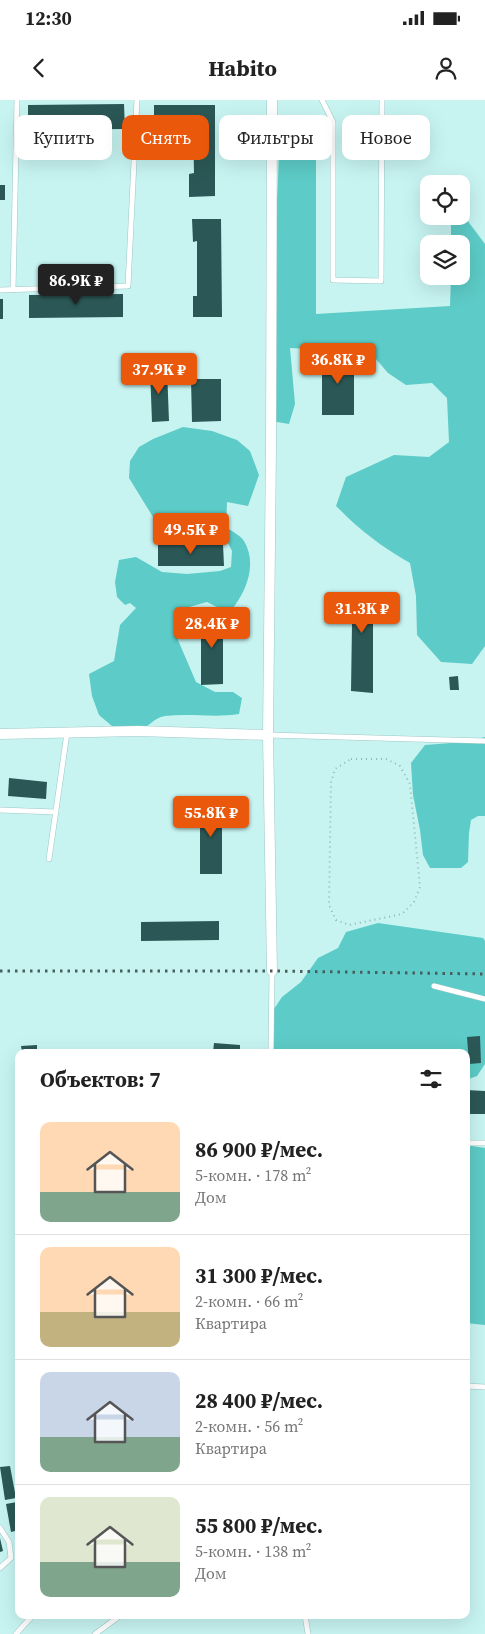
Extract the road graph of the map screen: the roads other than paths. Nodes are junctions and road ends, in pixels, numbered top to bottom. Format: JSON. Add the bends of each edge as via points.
{"nodes":[{"id":1,"x":17,"y":100,"type":"edge"},
{"id":2,"x":137,"y":100,"type":"edge"},
{"id":3,"x":272,"y":100,"type":"edge"},
{"id":4,"x":322,"y":100,"type":"edge"},
{"id":5,"x":382,"y":100,"type":"edge"},
{"id":6,"x":0,"y":290,"type":"edge"},
{"id":7,"x":13,"y":290,"type":"junction"},
{"id":8,"x":67,"y":733,"type":"junction"},
{"id":9,"x":0,"y":734,"type":"edge"},
{"id":10,"x":268,"y":735,"type":"junction"},
{"id":11,"x":485,"y":741,"type":"edge"},
{"id":12,"x":0,"y":810,"type":"edge"},
{"id":13,"x":56,"y":812,"type":"junction"},
{"id":14,"x":49,"y":859,"type":"dead end"},
{"id":15,"x":272,"y":971,"type":"joint"},
{"id":16,"x":434,"y":986,"type":"dead end"},
{"id":17,"x":485,"y":999,"type":"edge"},
{"id":18,"x":271,"y":1049,"type":"edge"},
{"id":19,"x":470,"y":1143,"type":"edge"},
{"id":20,"x":485,"y":1143,"type":"edge"},
{"id":21,"x":470,"y":1386,"type":"edge"},
{"id":22,"x":485,"y":1387,"type":"edge"},
{"id":23,"x":0,"y":1528,"type":"edge"},
{"id":24,"x":0,"y":1568,"type":"edge"},
{"id":25,"x":29,"y":1619,"type":"edge"},
{"id":26,"x":116,"y":1619,"type":"edge"},
{"id":27,"x":306,"y":1619,"type":"edge"},
{"id":28,"x":16,"y":1634,"type":"edge"},
{"id":29,"x":95,"y":1634,"type":"edge"},
{"id":30,"x":308,"y":1634,"type":"edge"}],
"edges":[{"from":1,"to":7,"type":"lane"},
{"from":2,"to":7,"type":"lane","via":[[128,286]]},
{"from":3,"to":10,"type":"street"},
{"from":4,"to":5,"type":"lane","via":[[332,122],[333,280],[381,281]]},
{"from":6,"to":7,"type":"lane"},
{"from":8,"to":9,"type":"street"},
{"from":8,"to":10,"type":"street"},
{"from":8,"to":13,"type":"lane"},
{"from":10,"to":11,"type":"lane"},
{"from":10,"to":15,"type":"street"},
{"from":12,"to":13,"type":"lane"},
{"from":13,"to":14,"type":"lane"},
{"from":15,"to":18,"type":"lane"},
{"from":16,"to":17,"type":"lane"},
{"from":19,"to":20,"type":"lane"},
{"from":21,"to":22,"type":"lane"},
{"from":23,"to":24,"type":"lane","via":[[9,1542],[11,1558]]},
{"from":25,"to":28,"type":"lane"},
{"from":26,"to":29,"type":"lane"},
{"from":27,"to":30,"type":"lane"}]}
